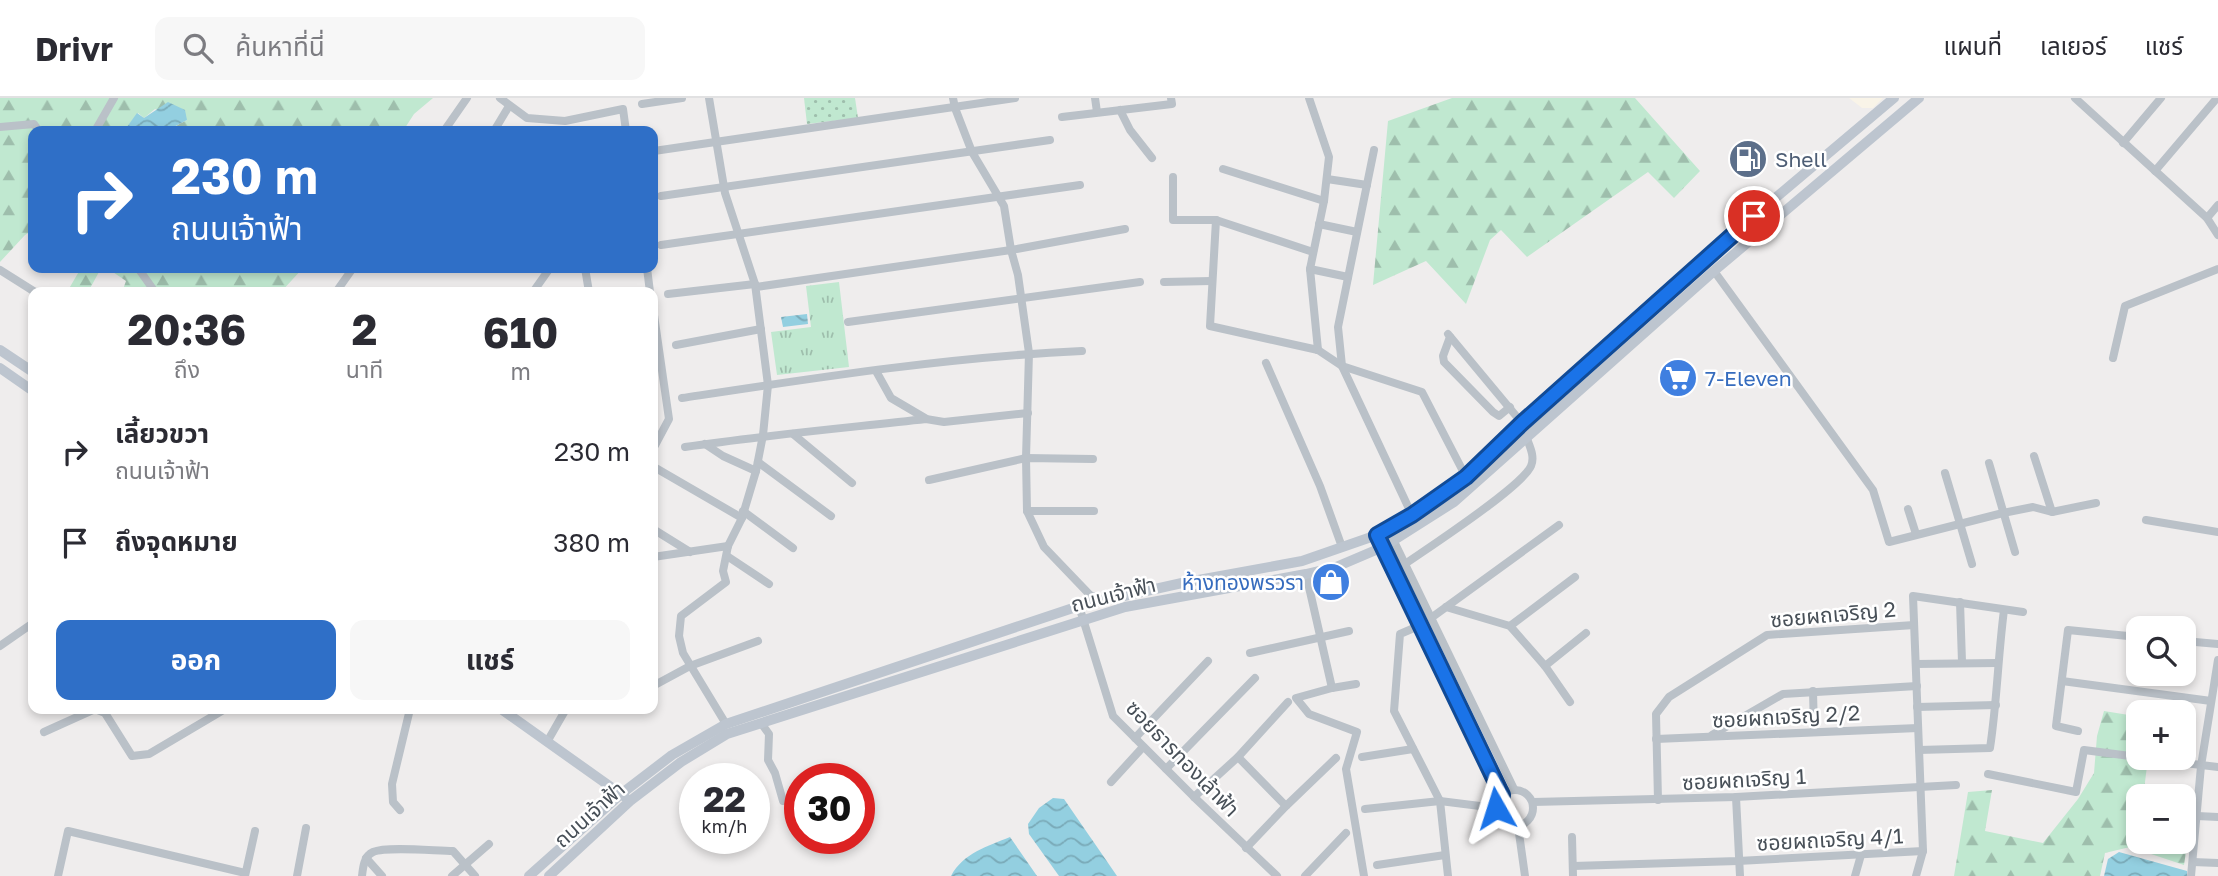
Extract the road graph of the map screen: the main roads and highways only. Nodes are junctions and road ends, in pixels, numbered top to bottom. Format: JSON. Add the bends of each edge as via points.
{"nodes":[{"id":1,"x":1894,"y":98,"type":"edge"},
{"id":2,"x":1919,"y":98,"type":"edge"},
{"id":3,"x":0,"y":349,"type":"edge"},
{"id":4,"x":0,"y":368,"type":"edge"},
{"id":5,"x":28,"y":369,"type":"edge"},
{"id":6,"x":28,"y":386,"type":"edge"},
{"id":7,"x":507,"y":714,"type":"edge"},
{"id":8,"x":626,"y":797,"type":"junction"},
{"id":9,"x":529,"y":876,"type":"edge"},
{"id":10,"x":549,"y":876,"type":"edge"}],
"edges":[{"from":1,"to":8,"type":"main road","name":"ถนนเจ้าฟ้า","via":[[1754,216],[1466,477],[1382,532],[1302,561],[1079,606],[726,724],[672,755]]},
{"from":2,"to":8,"type":"main road","name":"ถนนเจ้าฟ้า","via":[[1714,271],[1454,502],[1388,544],[1336,567],[1125,607],[727,734]]},
{"from":3,"to":5,"type":"main road"},
{"from":4,"to":6,"type":"main road"},
{"from":7,"to":8,"type":"main road"},
{"from":8,"to":9,"type":"main road","name":"ถนนเจ้าฟ้า"},
{"from":8,"to":10,"type":"main road","name":"ถนนเจ้าฟ้า"}]}
